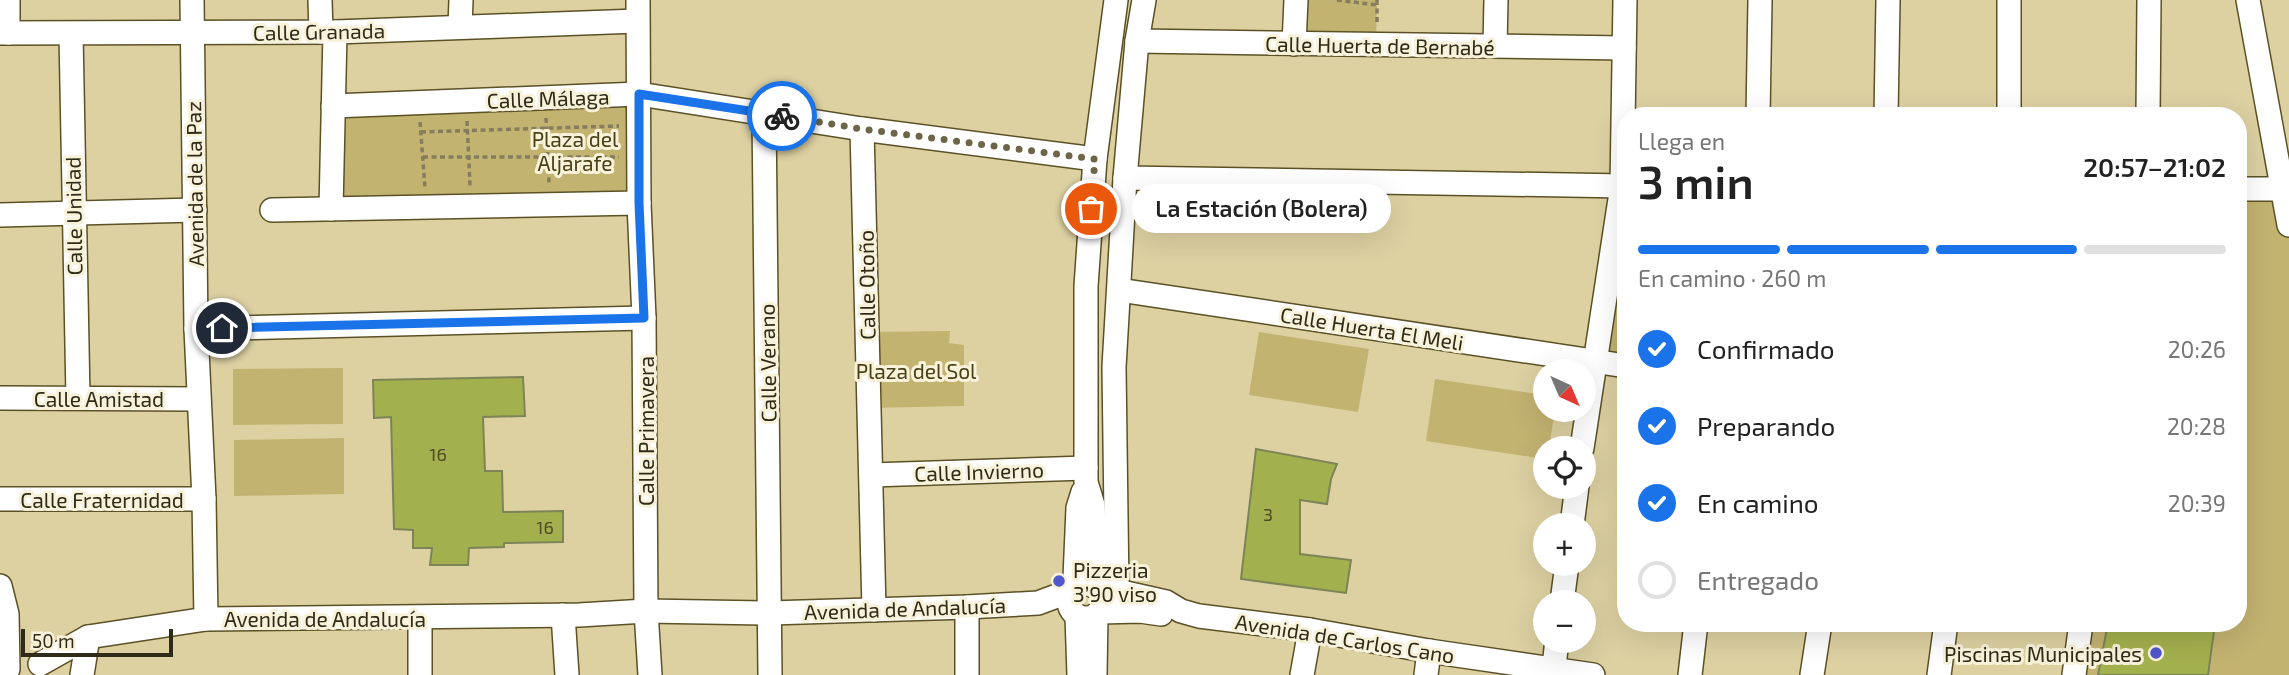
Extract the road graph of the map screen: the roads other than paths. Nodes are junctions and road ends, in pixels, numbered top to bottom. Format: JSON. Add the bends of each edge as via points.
{"nodes":[{"id":1,"x":8,"y":0,"type":"edge"},
{"id":2,"x":192,"y":0,"type":"edge"},
{"id":3,"x":320,"y":0,"type":"edge"},
{"id":4,"x":461,"y":0,"type":"edge"},
{"id":5,"x":1116,"y":0,"type":"edge"},
{"id":6,"x":1144,"y":0,"type":"edge"},
{"id":7,"x":1296,"y":0,"type":"edge"},
{"id":8,"x":1496,"y":0,"type":"edge"},
{"id":9,"x":1625,"y":0,"type":"edge"},
{"id":10,"x":1760,"y":0,"type":"edge"},
{"id":11,"x":1888,"y":0,"type":"edge"},
{"id":12,"x":2009,"y":0,"type":"edge"},
{"id":13,"x":2148,"y":0,"type":"edge"},
{"id":14,"x":2248,"y":0,"type":"edge"},
{"id":15,"x":638,"y":11,"type":"edge"},
{"id":16,"x":460,"y":27,"type":"junction"},
{"id":17,"x":328,"y":32,"type":"junction"},
{"id":18,"x":4,"y":33,"type":"edge"},
{"id":19,"x":192,"y":33,"type":"junction"},
{"id":20,"x":71,"y":34,"type":"junction"},
{"id":21,"x":1137,"y":41,"type":"junction"},
{"id":22,"x":1294,"y":44,"type":"junction"},
{"id":23,"x":1495,"y":46,"type":"junction"},
{"id":24,"x":1624,"y":48,"type":"junction"},
{"id":25,"x":639,"y":94,"type":"junction"},
{"id":26,"x":333,"y":106,"type":"junction"},
{"id":27,"x":1624,"y":107,"type":"edge"},
{"id":28,"x":1758,"y":107,"type":"edge"},
{"id":29,"x":1886,"y":107,"type":"edge"},
{"id":30,"x":2008,"y":107,"type":"edge"},
{"id":31,"x":2148,"y":107,"type":"edge"},
{"id":32,"x":764,"y":113,"type":"junction"},
{"id":33,"x":862,"y":129,"type":"junction"},
{"id":34,"x":1095,"y":159,"type":"junction"},
{"id":35,"x":1125,"y":177,"type":"junction"},
{"id":36,"x":1617,"y":186,"type":"edge"},
{"id":37,"x":2247,"y":189,"type":"edge"},
{"id":38,"x":2283,"y":189,"type":"junction"},
{"id":39,"x":639,"y":203,"type":"junction"},
{"id":40,"x":331,"y":209,"type":"junction"},
{"id":41,"x":195,"y":210,"type":"junction"},
{"id":42,"x":272,"y":210,"type":"dead end"},
{"id":43,"x":73,"y":213,"type":"junction"},
{"id":44,"x":0,"y":215,"type":"edge"},
{"id":45,"x":2289,"y":225,"type":"edge"},
{"id":46,"x":1617,"y":227,"type":"edge"},
{"id":47,"x":1119,"y":290,"type":"junction"},
{"id":48,"x":644,"y":318,"type":"junction"},
{"id":49,"x":196,"y":329,"type":"junction"},
{"id":50,"x":1574,"y":359,"type":"edge"},
{"id":51,"x":1595,"y":359,"type":"edge"},
{"id":52,"x":1596,"y":362,"type":"edge"},
{"id":53,"x":1617,"y":365,"type":"edge"},
{"id":54,"x":0,"y":398,"type":"edge"},
{"id":55,"x":78,"y":398,"type":"junction"},
{"id":56,"x":198,"y":399,"type":"junction"},
{"id":57,"x":871,"y":475,"type":"junction"},
{"id":58,"x":1086,"y":475,"type":"junction"},
{"id":59,"x":0,"y":499,"type":"edge"},
{"id":60,"x":204,"y":499,"type":"junction"},
{"id":61,"x":0,"y":586,"type":"edge"},
{"id":62,"x":1090,"y":600,"type":"junction"},
{"id":63,"x":967,"y":607,"type":"junction"},
{"id":64,"x":874,"y":610,"type":"junction"},
{"id":65,"x":646,"y":611,"type":"junction"},
{"id":66,"x":770,"y":613,"type":"junction"},
{"id":67,"x":7,"y":614,"type":"junction"},
{"id":68,"x":563,"y":615,"type":"junction"},
{"id":69,"x":420,"y":618,"type":"junction"},
{"id":70,"x":206,"y":619,"type":"junction"},
{"id":71,"x":1310,"y":629,"type":"junction"},
{"id":72,"x":1695,"y":632,"type":"edge"},
{"id":73,"x":1819,"y":632,"type":"edge"},
{"id":74,"x":1945,"y":632,"type":"edge"},
{"id":75,"x":2080,"y":632,"type":"edge"},
{"id":76,"x":88,"y":637,"type":"junction"},
{"id":77,"x":1429,"y":651,"type":"junction"},
{"id":78,"x":1555,"y":653,"type":"edge"},
{"id":79,"x":37,"y":664,"type":"junction"},
{"id":80,"x":3,"y":672,"type":"edge"},
{"id":81,"x":1553,"y":672,"type":"edge"},
{"id":82,"x":64,"y":675,"type":"edge"},
{"id":83,"x":82,"y":675,"type":"edge"},
{"id":84,"x":420,"y":675,"type":"edge"},
{"id":85,"x":567,"y":675,"type":"edge"},
{"id":86,"x":650,"y":675,"type":"edge"},
{"id":87,"x":770,"y":675,"type":"edge"},
{"id":88,"x":968,"y":675,"type":"edge"},
{"id":89,"x":1079,"y":675,"type":"edge"},
{"id":90,"x":1095,"y":675,"type":"edge"},
{"id":91,"x":1302,"y":675,"type":"edge"},
{"id":92,"x":1426,"y":675,"type":"edge"},
{"id":93,"x":1593,"y":675,"type":"edge"},
{"id":94,"x":1690,"y":675,"type":"edge"},
{"id":95,"x":1812,"y":675,"type":"edge"},
{"id":96,"x":1939,"y":675,"type":"edge"},
{"id":97,"x":2074,"y":675,"type":"edge"}],
"edges":[{"from":1,"to":18,"type":"street"},
{"from":2,"to":19,"type":"street","name":"Avenida de la Paz"},
{"from":3,"to":17,"type":"street"},
{"from":4,"to":16,"type":"street"},
{"from":5,"to":34,"type":"street"},
{"from":6,"to":21,"type":"street"},
{"from":7,"to":22,"type":"street"},
{"from":8,"to":23,"type":"street"},
{"from":9,"to":24,"type":"street"},
{"from":10,"to":28,"type":"street"},
{"from":11,"to":29,"type":"street"},
{"from":12,"to":30,"type":"street"},
{"from":13,"to":31,"type":"street"},
{"from":14,"to":38,"type":"street"},
{"from":15,"to":16,"type":"street","name":"Calle Granada"},
{"from":15,"to":25,"type":"street","name":"Calle Primavera"},
{"from":16,"to":17,"type":"street","name":"Calle Granada"},
{"from":17,"to":19,"type":"street","name":"Calle Granada"},
{"from":17,"to":26,"type":"street"},
{"from":18,"to":20,"type":"street","name":"Calle Granada"},
{"from":19,"to":20,"type":"street","name":"Calle Granada"},
{"from":19,"to":41,"type":"street","name":"Avenida de la Paz"},
{"from":20,"to":43,"type":"street","name":"Calle Unidad"},
{"from":21,"to":22,"type":"street","name":"Calle Huerta de Bernabé"},
{"from":21,"to":35,"type":"street"},
{"from":22,"to":23,"type":"street","name":"Calle Huerta de Bernabé"},
{"from":23,"to":24,"type":"street","name":"Calle Huerta de Bernabé"},
{"from":24,"to":27,"type":"street"},
{"from":25,"to":26,"type":"street","name":"Calle Málaga"},
{"from":25,"to":32,"type":"street","name":"Calle Málaga"},
{"from":25,"to":39,"type":"street","name":"Calle Primavera"},
{"from":26,"to":40,"type":"street"},
{"from":32,"to":33,"type":"street","name":"Calle Málaga"},
{"from":32,"to":66,"type":"street","name":"Calle Verano"},
{"from":33,"to":34,"type":"street","name":"Calle Málaga"},
{"from":33,"to":57,"type":"street","name":"Calle Otoño"},
{"from":34,"to":58,"type":"street","via":[[1086,286]]},
{"from":35,"to":36,"type":"street"},
{"from":35,"to":47,"type":"street"},
{"from":37,"to":38,"type":"street"},
{"from":38,"to":45,"type":"street"},
{"from":39,"to":40,"type":"street"},
{"from":39,"to":48,"type":"street","name":"Calle Primavera"},
{"from":40,"to":42,"type":"street"},
{"from":41,"to":43,"type":"street"},
{"from":41,"to":49,"type":"street","name":"Avenida de la Paz"},
{"from":43,"to":44,"type":"street"},
{"from":43,"to":55,"type":"street","name":"Calle Unidad"},
{"from":46,"to":51,"type":"street"},
{"from":47,"to":50,"type":"street","name":"Calle Huerta El Meli"},
{"from":47,"to":62,"type":"street"},
{"from":48,"to":49,"type":"street"},
{"from":48,"to":65,"type":"street","name":"Calle Primavera"},
{"from":49,"to":56,"type":"street","name":"Avenida de la Paz"},
{"from":52,"to":53,"type":"street","name":"Calle Huerta El Meli"},
{"from":54,"to":55,"type":"street","name":"Calle Amistad"},
{"from":55,"to":56,"type":"street","name":"Calle Amistad"},
{"from":56,"to":60,"type":"street","name":"Avenida de la Paz"},
{"from":57,"to":58,"type":"street","name":"Calle Invierno"},
{"from":57,"to":64,"type":"street","name":"Calle Otoño"},
{"from":58,"to":62,"type":"street","via":[[1093,505]]},
{"from":59,"to":60,"type":"street","name":"Calle Fraternidad"},
{"from":60,"to":70,"type":"street","name":"Avenida de la Paz"},
{"from":61,"to":67,"type":"street"},
{"from":62,"to":63,"type":"street","name":"Avenida de Andalucía"},
{"from":62,"to":71,"type":"street","name":"Avenida de Carlos Cano","via":[[1166,602],[1199,617]]},
{"from":62,"to":89,"type":"street"},
{"from":62,"to":90,"type":"street"},
{"from":63,"to":64,"type":"street","name":"Avenida de Andalucía"},
{"from":63,"to":88,"type":"street"},
{"from":64,"to":66,"type":"street","name":"Avenida de Andalucía"},
{"from":65,"to":66,"type":"street","name":"Avenida de Andalucía"},
{"from":65,"to":68,"type":"street","name":"Avenida de Andalucía"},
{"from":65,"to":86,"type":"street","name":"Calle Primavera"},
{"from":66,"to":87,"type":"street","name":"Calle Verano"},
{"from":67,"to":79,"type":"street"},
{"from":67,"to":80,"type":"street"},
{"from":68,"to":69,"type":"street","name":"Avenida de Andalucía"},
{"from":68,"to":85,"type":"street"},
{"from":69,"to":70,"type":"street","name":"Avenida de Andalucía"},
{"from":69,"to":84,"type":"street"},
{"from":70,"to":76,"type":"street","name":"Avenida de Andalucía"},
{"from":71,"to":77,"type":"street","name":"Avenida de Carlos Cano"},
{"from":71,"to":91,"type":"street"},
{"from":72,"to":94,"type":"street"},
{"from":73,"to":95,"type":"street"},
{"from":74,"to":96,"type":"street"},
{"from":75,"to":97,"type":"street"},
{"from":76,"to":79,"type":"street","name":"Avenida de Andalucía"},
{"from":76,"to":83,"type":"street"},
{"from":77,"to":81,"type":"street","name":"Avenida de Carlos Cano"},
{"from":77,"to":92,"type":"street"},
{"from":78,"to":81,"type":"street"},
{"from":79,"to":80,"type":"street","name":"Avenida de Andalucía"},
{"from":79,"to":82,"type":"street"},
{"from":81,"to":93,"type":"street","name":"Avenida de Carlos Cano"}]}
